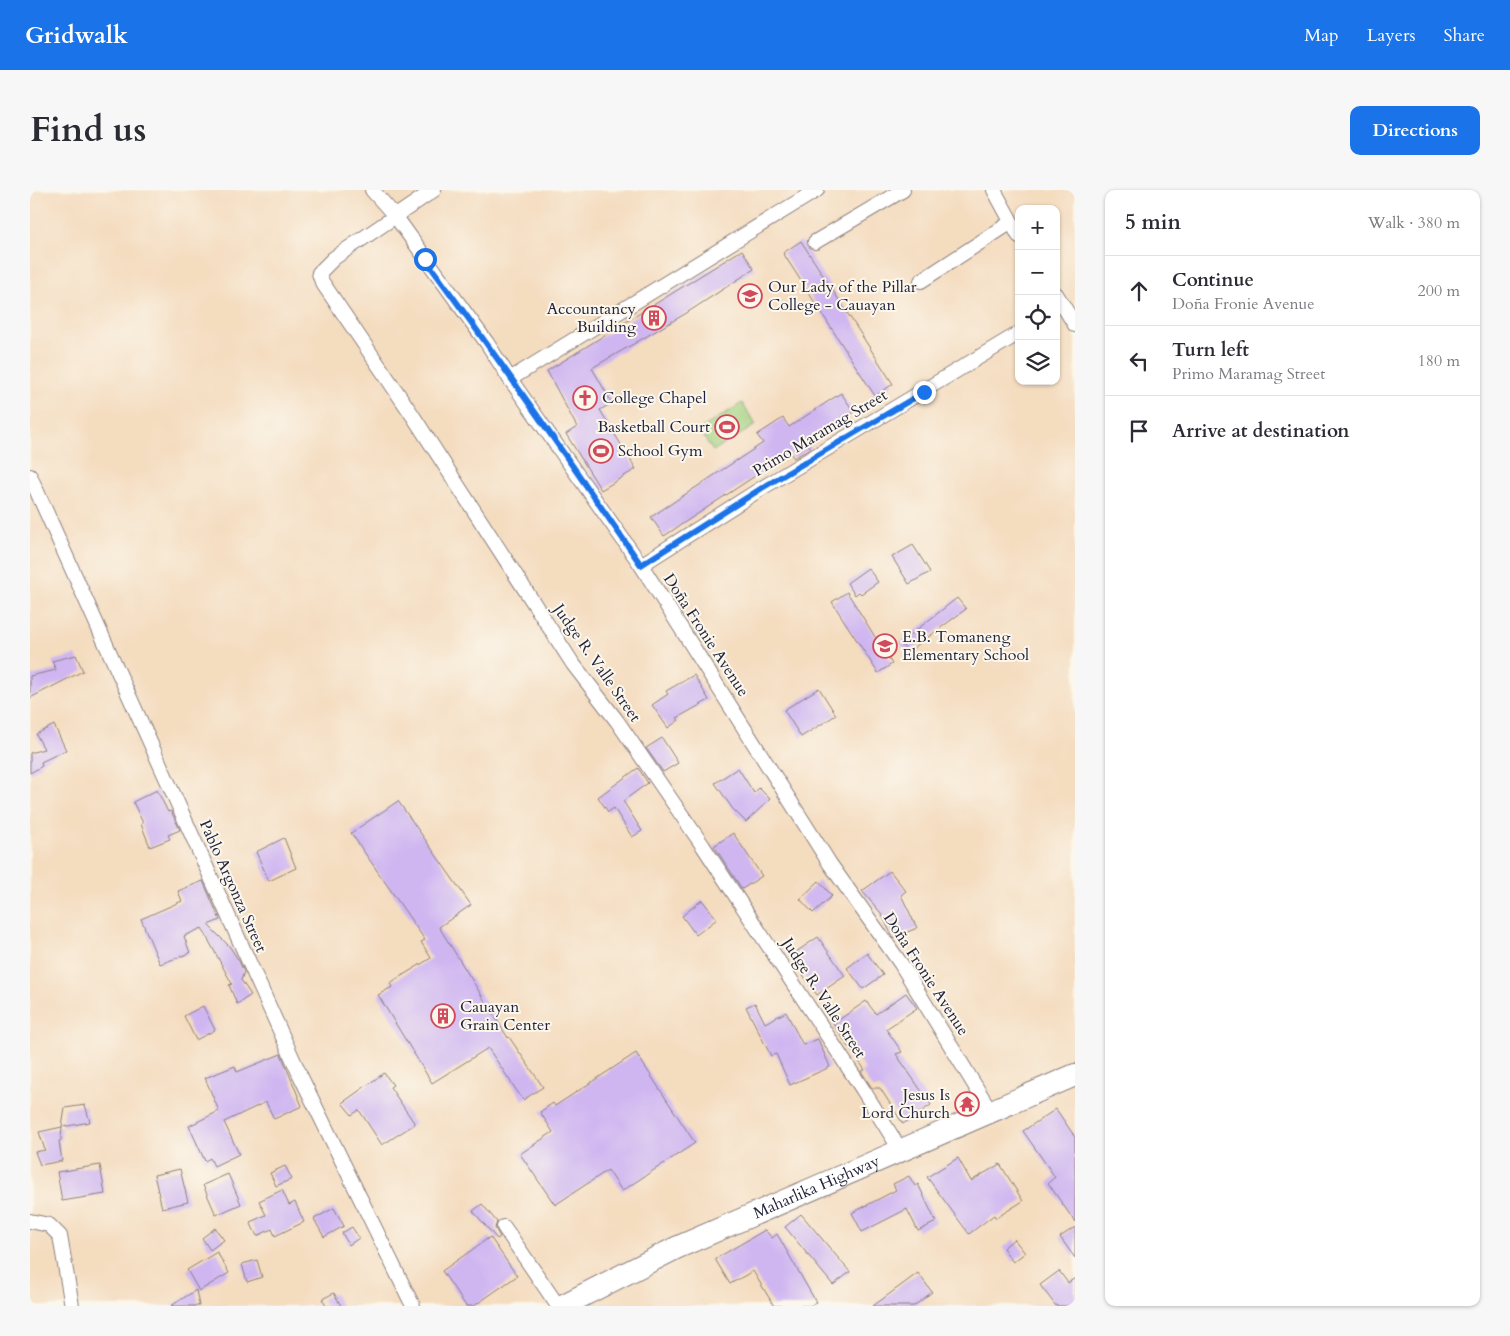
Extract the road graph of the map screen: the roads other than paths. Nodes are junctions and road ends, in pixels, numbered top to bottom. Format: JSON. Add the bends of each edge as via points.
{"nodes":[{"id":1,"x":372,"y":190,"type":"edge"},
{"id":2,"x":434,"y":190,"type":"edge"},
{"id":3,"x":817,"y":190,"type":"edge"},
{"id":4,"x":903,"y":190,"type":"edge"},
{"id":5,"x":994,"y":190,"type":"edge"},
{"id":6,"x":396,"y":217,"type":"junction"},
{"id":7,"x":1010,"y":223,"type":"junction"},
{"id":8,"x":1015,"y":230,"type":"edge"},
{"id":9,"x":815,"y":242,"type":"dead end"},
{"id":10,"x":920,"y":281,"type":"dead end"},
{"id":11,"x":1063,"y":302,"type":"edge"},
{"id":12,"x":1075,"y":325,"type":"edge"},
{"id":13,"x":1015,"y":335,"type":"edge"},
{"id":14,"x":510,"y":380,"type":"junction"},
{"id":15,"x":30,"y":476,"type":"edge"},
{"id":16,"x":641,"y":565,"type":"junction"},
{"id":17,"x":1075,"y":1075,"type":"edge"},
{"id":18,"x":991,"y":1112,"type":"junction"},
{"id":19,"x":901,"y":1151,"type":"junction"},
{"id":20,"x":30,"y":1221,"type":"edge"},
{"id":21,"x":504,"y":1227,"type":"dead end"},
{"id":22,"x":72,"y":1306,"type":"edge"},
{"id":23,"x":413,"y":1306,"type":"edge"},
{"id":24,"x":558,"y":1306,"type":"edge"},
{"id":25,"x":562,"y":1306,"type":"edge"}],
"edges":[{"from":1,"to":6,"type":"street","name":"Doña Fronie Avenue"},
{"from":2,"to":6,"type":"street"},
{"from":3,"to":14,"type":"street"},
{"from":4,"to":9,"type":"street"},
{"from":5,"to":7,"type":"street"},
{"from":6,"to":14,"type":"street","name":"Doña Fronie Avenue","via":[[487,342]]},
{"from":6,"to":19,"type":"street","name":"Judge R. Valle Street","via":[[323,267],[319,273],[322,282],[574,664],[703,846]]},
{"from":7,"to":8,"type":"street"},
{"from":7,"to":10,"type":"street"},
{"from":11,"to":12,"type":"street"},
{"from":13,"to":16,"type":"street","name":"Primo Maramag Street"},
{"from":14,"to":16,"type":"street","name":"Doña Fronie Avenue"},
{"from":15,"to":23,"type":"street","name":"Pablo Argonza Street","via":[[296,1066]]},
{"from":16,"to":18,"type":"street","name":"Doña Fronie Avenue","via":[[826,857],[901,964]]},
{"from":17,"to":18,"type":"highway","name":"Maharlika Highway"},
{"from":18,"to":19,"type":"highway","name":"Maharlika Highway"},
{"from":19,"to":25,"type":"highway","name":"Maharlika Highway","via":[[662,1254]]},
{"from":20,"to":22,"type":"street","via":[[49,1225],[60,1236]]},
{"from":21,"to":24,"type":"street"}]}
